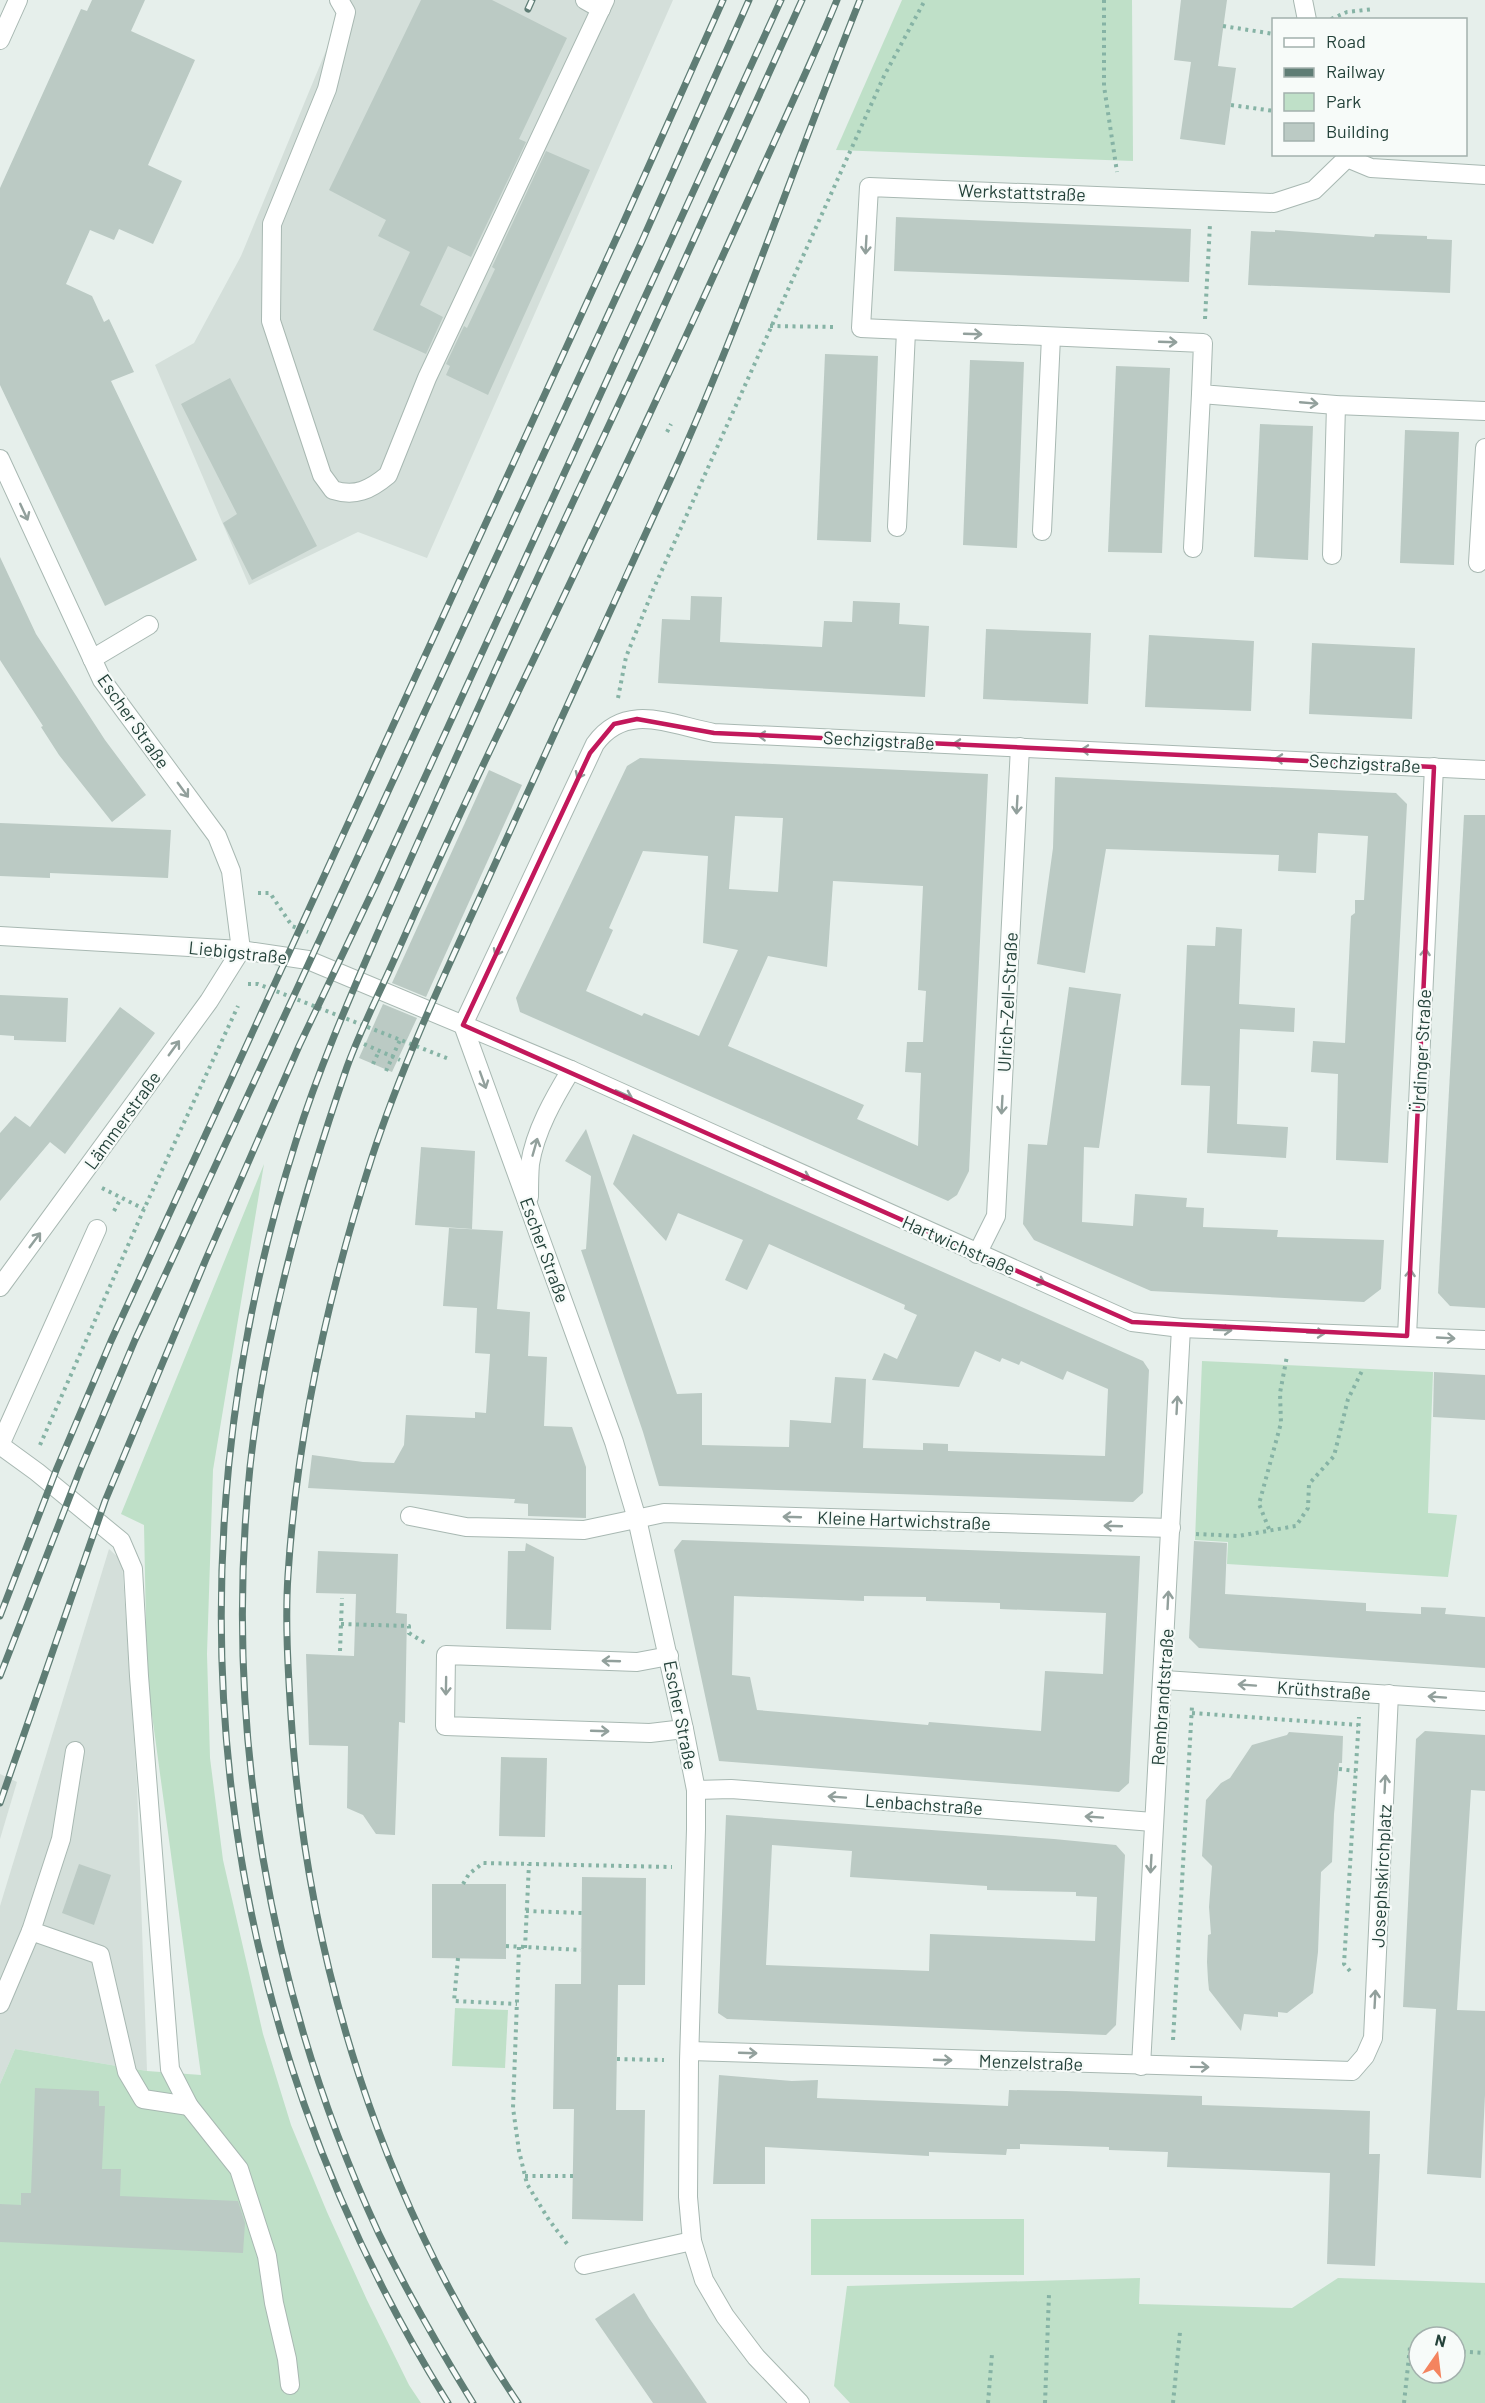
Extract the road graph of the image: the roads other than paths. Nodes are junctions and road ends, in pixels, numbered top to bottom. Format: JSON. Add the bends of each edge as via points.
{"nodes":[{"id":1,"x":18,"y":0,"type":"edge"},
{"id":2,"x":339,"y":0,"type":"edge"},
{"id":3,"x":1304,"y":0,"type":"edge"},
{"id":4,"x":597,"y":3,"type":"edge"},
{"id":5,"x":1307,"y":18,"type":"edge"},
{"id":6,"x":0,"y":40,"type":"edge"},
{"id":7,"x":1346,"y":156,"type":"edge"},
{"id":8,"x":1485,"y":175,"type":"edge"},
{"id":9,"x":906,"y":331,"type":"junction"},
{"id":10,"x":1051,"y":337,"type":"junction"},
{"id":11,"x":1201,"y":394,"type":"junction"},
{"id":12,"x":1336,"y":405,"type":"junction"},
{"id":13,"x":1485,"y":411,"type":"edge"},
{"id":14,"x":1485,"y":448,"type":"edge"},
{"id":15,"x":0,"y":459,"type":"edge"},
{"id":16,"x":897,"y":527,"type":"dead end"},
{"id":17,"x":1042,"y":531,"type":"dead end"},
{"id":18,"x":1193,"y":548,"type":"dead end"},
{"id":19,"x":1332,"y":555,"type":"dead end"},
{"id":20,"x":1478,"y":563,"type":"dead end"},
{"id":21,"x":148,"y":625,"type":"dead end"},
{"id":22,"x":92,"y":659,"type":"junction"},
{"id":23,"x":1020,"y":747,"type":"junction"},
{"id":24,"x":1434,"y":766,"type":"junction"},
{"id":25,"x":1485,"y":770,"type":"edge"},
{"id":26,"x":0,"y":936,"type":"edge"},
{"id":27,"x":241,"y":950,"type":"junction"},
{"id":28,"x":463,"y":1025,"type":"junction"},
{"id":29,"x":571,"y":1070,"type":"junction"},
{"id":30,"x":528,"y":1205,"type":"junction"},
{"id":31,"x":97,"y":1229,"type":"dead end"},
{"id":32,"x":977,"y":1254,"type":"junction"},
{"id":33,"x":0,"y":1287,"type":"edge"},
{"id":34,"x":1181,"y":1328,"type":"junction"},
{"id":35,"x":1407,"y":1336,"type":"junction"},
{"id":36,"x":1485,"y":1340,"type":"edge"},
{"id":37,"x":0,"y":1445,"type":"edge"},
{"id":38,"x":410,"y":1516,"type":"dead end"},
{"id":39,"x":637,"y":1519,"type":"junction"},
{"id":40,"x":1171,"y":1530,"type":"junction"},
{"id":41,"x":669,"y":1656,"type":"junction"},
{"id":42,"x":1164,"y":1680,"type":"junction"},
{"id":43,"x":1389,"y":1694,"type":"junction"},
{"id":44,"x":1485,"y":1701,"type":"edge"},
{"id":45,"x":684,"y":1729,"type":"junction"},
{"id":46,"x":75,"y":1751,"type":"dead end"},
{"id":47,"x":696,"y":1790,"type":"junction"},
{"id":48,"x":1153,"y":1822,"type":"junction"},
{"id":49,"x":31,"y":1931,"type":"junction"},
{"id":50,"x":0,"y":2004,"type":"edge"},
{"id":51,"x":689,"y":2056,"type":"junction"},
{"id":52,"x":1365,"y":2056,"type":"joint"},
{"id":53,"x":1141,"y":2066,"type":"junction"},
{"id":54,"x":189,"y":2106,"type":"junction"},
{"id":55,"x":692,"y":2241,"type":"junction"},
{"id":56,"x":584,"y":2265,"type":"road end"},
{"id":57,"x":290,"y":2385,"type":"dead end"},
{"id":58,"x":800,"y":2403,"type":"edge"}],
"edges":[{"from":1,"to":6,"type":"street"},
{"from":2,"to":4,"type":"street","via":[[346,12],[327,89],[272,224],[271,321],[322,475],[333,490],[352,494],[388,476],[427,378]]},
{"from":3,"to":5,"type":"street"},
{"from":7,"to":8,"type":"street","name":"Werkstattstraße","via":[[1371,168]]},
{"from":7,"to":9,"type":"street","name":"Werkstattstraße","one_way":true,"via":[[1314,190],[1274,203],[869,187],[861,328]]},
{"from":9,"to":10,"type":"street","one_way":true},
{"from":9,"to":16,"type":"street"},
{"from":10,"to":11,"type":"street","one_way":true,"via":[[1203,343]]},
{"from":10,"to":17,"type":"street"},
{"from":11,"to":12,"type":"street","one_way":true},
{"from":11,"to":18,"type":"street"},
{"from":12,"to":13,"type":"street"},
{"from":12,"to":19,"type":"street"},
{"from":14,"to":20,"type":"street"},
{"from":15,"to":22,"type":"street","name":"Escher Straße","one_way":true},
{"from":21,"to":22,"type":"street"},
{"from":22,"to":27,"type":"street","name":"Escher Straße","one_way":true,"via":[[102,680],[217,836],[231,871]]},
{"from":24,"to":23,"type":"street","name":"Sechzigstraße","one_way":true},
{"from":23,"to":28,"type":"street","name":"Sechzigstraße","one_way":true,"via":[[714,733],[637,719],[614,724],[594,744]]},
{"from":23,"to":32,"type":"street","name":"Ulrich-Zell-Straße","one_way":true,"via":[[996,1216]]},
{"from":24,"to":25,"type":"street","name":"Sechzigstraße"},
{"from":35,"to":24,"type":"street","name":"Ürdinger Straße","one_way":true},
{"from":26,"to":27,"type":"street","name":"Liebigstraße"},
{"from":27,"to":28,"type":"street","name":"Liebigstraße","via":[[308,960]]},
{"from":33,"to":27,"type":"street","name":"Lämmerstraße","one_way":true},
{"from":28,"to":29,"type":"street","name":"Hartwichstraße"},
{"from":28,"to":30,"type":"street","name":"Escher Straße","one_way":true},
{"from":30,"to":29,"type":"street","one_way":true,"via":[[530,1163],[538,1136]]},
{"from":29,"to":32,"type":"street","name":"Hartwichstraße","one_way":true},
{"from":30,"to":39,"type":"street","name":"Escher Straße","via":[[614,1442]]},
{"from":31,"to":37,"type":"street"},
{"from":32,"to":34,"type":"street","name":"Hartwichstraße","one_way":true,"via":[[1132,1322]]},
{"from":34,"to":35,"type":"street","name":"Hartwichstraße","one_way":true},
{"from":40,"to":34,"type":"street","name":"Rembrandtstraße","one_way":true},
{"from":35,"to":36,"type":"street","name":"Hartwichstraße","one_way":true},
{"from":37,"to":54,"type":"street","via":[[121,1541],[133,1569],[170,2069]]},
{"from":38,"to":39,"type":"street","name":"Kleine Hartwichstraße","via":[[466,1527],[584,1530]]},
{"from":40,"to":39,"type":"street","name":"Kleine Hartwichstraße","one_way":true,"via":[[664,1513]]},
{"from":39,"to":41,"type":"street","name":"Escher Straße"},
{"from":42,"to":40,"type":"street","name":"Rembrandtstraße","one_way":true},
{"from":41,"to":45,"type":"street","name":"Escher Straße"},
{"from":41,"to":45,"type":"street","one_way":true,"via":[[637,1662],[446,1655],[445,1726],[650,1733]]},
{"from":43,"to":42,"type":"street","name":"Krüthstraße","one_way":true},
{"from":42,"to":48,"type":"street","name":"Rembrandtstraße"},
{"from":44,"to":43,"type":"street","name":"Krüthstraße","one_way":true},
{"from":52,"to":43,"type":"street","name":"Josephskirchplatz","one_way":true,"via":[[1373,2038]]},
{"from":45,"to":47,"type":"street","name":"Escher Straße"},
{"from":46,"to":49,"type":"street","via":[[61,1839]]},
{"from":48,"to":47,"type":"street","name":"Lenbachstraße","one_way":true,"via":[[731,1789]]},
{"from":47,"to":51,"type":"street","name":"Escher Straße"},
{"from":48,"to":53,"type":"street","name":"Rembrandtstraße","one_way":true},
{"from":49,"to":50,"type":"street"},
{"from":49,"to":54,"type":"street","via":[[100,1955],[127,2072],[143,2099]]},
{"from":51,"to":53,"type":"street","name":"Menzelstraße","one_way":true},
{"from":51,"to":55,"type":"street","name":"Escher Straße","via":[[688,2197]]},
{"from":53,"to":52,"type":"street","name":"Menzelstraße","one_way":true,"via":[[1352,2071]]},
{"from":54,"to":57,"type":"street","via":[[239,2169],[267,2256]]},
{"from":55,"to":56,"type":"street"},
{"from":55,"to":58,"type":"street","name":"Escher Straße","via":[[704,2280],[724,2316]]}]}
